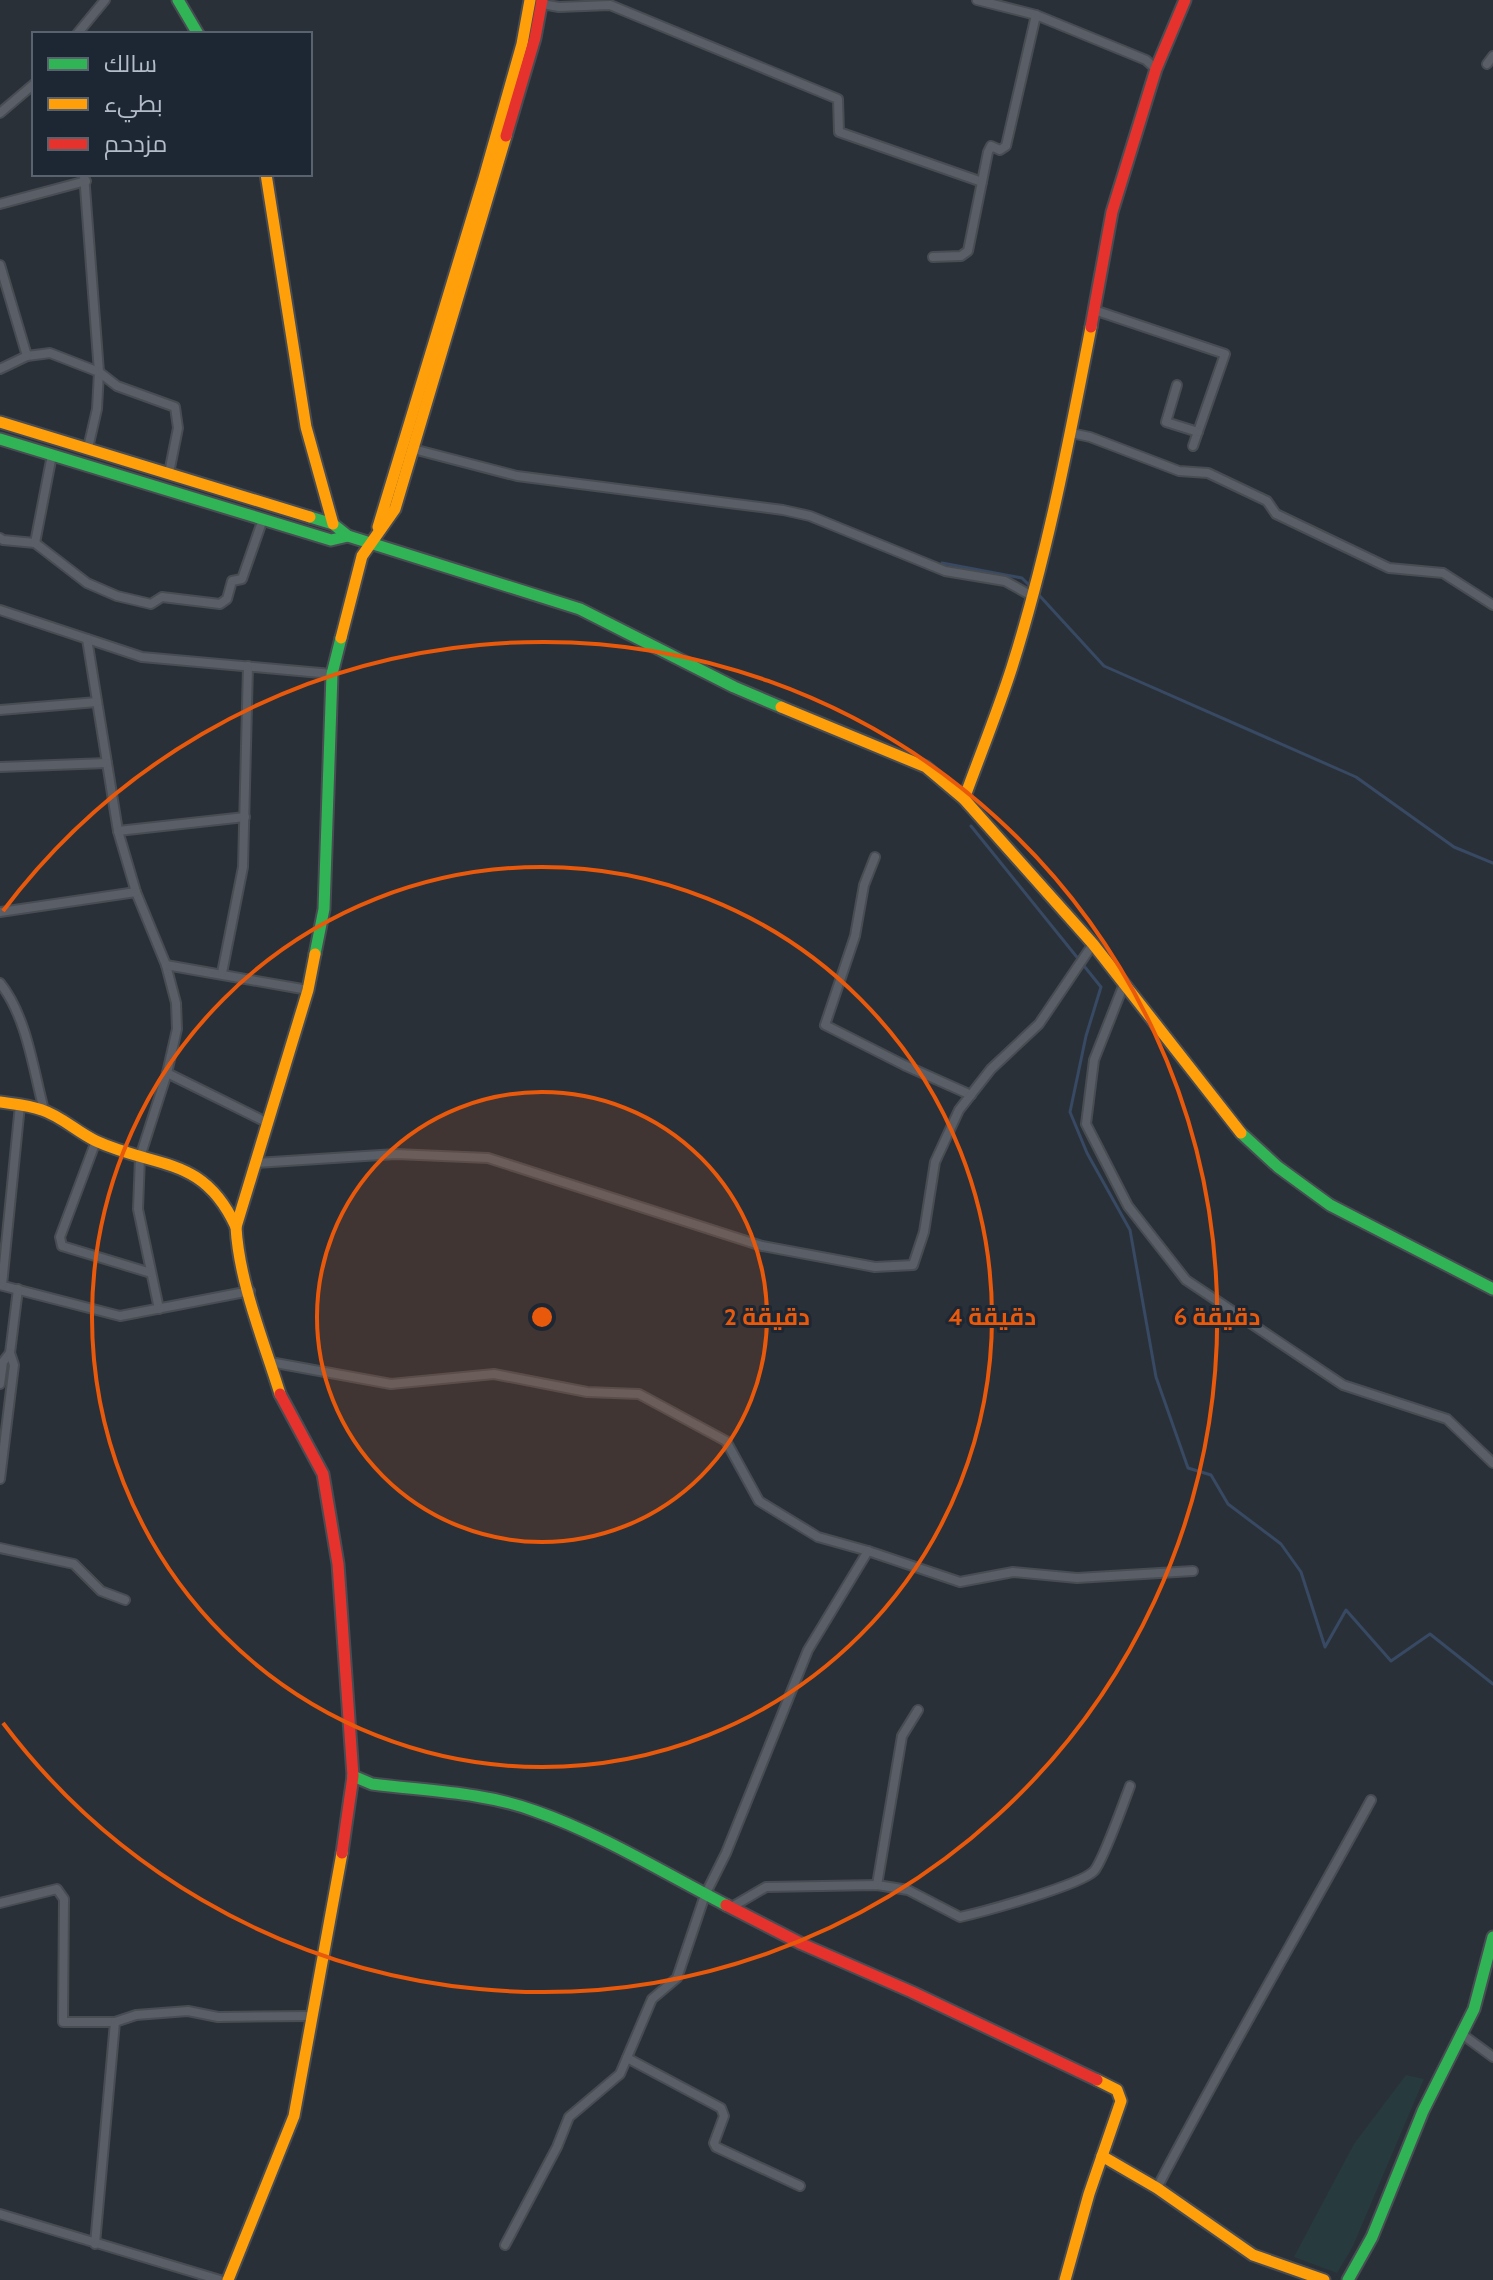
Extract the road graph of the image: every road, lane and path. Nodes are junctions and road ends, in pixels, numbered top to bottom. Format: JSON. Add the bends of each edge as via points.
{"nodes":[{"id":1,"x":105,"y":0,"type":"edge"},
{"id":2,"x":178,"y":0,"type":"edge"},
{"id":3,"x":530,"y":0,"type":"edge"},
{"id":4,"x":977,"y":0,"type":"edge"},
{"id":5,"x":1185,"y":0,"type":"edge"},
{"id":6,"x":542,"y":2,"type":"edge"},
{"id":7,"x":611,"y":2,"type":"edge"},
{"id":8,"x":1036,"y":15,"type":"junction"},
{"id":9,"x":79,"y":32,"type":"edge"},
{"id":10,"x":197,"y":32,"type":"edge"},
{"id":11,"x":1156,"y":69,"type":"junction"},
{"id":12,"x":32,"y":86,"type":"edge"},
{"id":13,"x":0,"y":113,"type":"edge"},
{"id":14,"x":266,"y":176,"type":"edge"},
{"id":15,"x":85,"y":178,"type":"edge"},
{"id":16,"x":982,"y":182,"type":"junction"},
{"id":17,"x":0,"y":204,"type":"edge"},
{"id":18,"x":933,"y":257,"type":"dead end"},
{"id":19,"x":0,"y":265,"type":"edge"},
{"id":20,"x":1094,"y":310,"type":"junction"},
{"id":21,"x":27,"y":356,"type":"junction"},
{"id":22,"x":0,"y":369,"type":"edge"},
{"id":23,"x":99,"y":372,"type":"junction"},
{"id":24,"x":1177,"y":385,"type":"dead end"},
{"id":25,"x":0,"y":422,"type":"edge"},
{"id":26,"x":1198,"y":432,"type":"junction"},
{"id":27,"x":1071,"y":433,"type":"junction"},
{"id":28,"x":0,"y":439,"type":"edge"},
{"id":29,"x":1193,"y":446,"type":"dead end"},
{"id":30,"x":88,"y":448,"type":"junction"},
{"id":31,"x":413,"y":449,"type":"junction"},
{"id":32,"x":52,"y":455,"type":"junction"},
{"id":33,"x":169,"y":473,"type":"junction"},
{"id":34,"x":263,"y":519,"type":"junction"},
{"id":35,"x":333,"y":524,"type":"junction"},
{"id":36,"x":348,"y":536,"type":"junction"},
{"id":37,"x":0,"y":538,"type":"edge"},
{"id":38,"x":35,"y":543,"type":"junction"},
{"id":39,"x":372,"y":543,"type":"junction"},
{"id":40,"x":1032,"y":596,"type":"junction"},
{"id":41,"x":1493,"y":605,"type":"edge"},
{"id":42,"x":0,"y":610,"type":"edge"},
{"id":43,"x":87,"y":639,"type":"junction"},
{"id":44,"x":248,"y":666,"type":"junction"},
{"id":45,"x":332,"y":674,"type":"junction"},
{"id":46,"x":97,"y":702,"type":"junction"},
{"id":47,"x":0,"y":710,"type":"edge"},
{"id":48,"x":107,"y":763,"type":"junction"},
{"id":49,"x":0,"y":767,"type":"edge"},
{"id":50,"x":964,"y":799,"type":"junction"},
{"id":51,"x":245,"y":817,"type":"junction"},
{"id":52,"x":118,"y":831,"type":"junction"},
{"id":53,"x":875,"y":857,"type":"dead end"},
{"id":54,"x":136,"y":892,"type":"junction"},
{"id":55,"x":0,"y":912,"type":"edge"},
{"id":56,"x":1093,"y":944,"type":"junction"},
{"id":57,"x":166,"y":965,"type":"junction"},
{"id":58,"x":222,"y":973,"type":"junction"},
{"id":59,"x":0,"y":983,"type":"edge"},
{"id":60,"x":1124,"y":984,"type":"junction"},
{"id":61,"x":308,"y":990,"type":"junction"},
{"id":62,"x":167,"y":1073,"type":"junction"},
{"id":63,"x":971,"y":1095,"type":"junction"},
{"id":64,"x":0,"y":1102,"type":"edge"},
{"id":65,"x":20,"y":1105,"type":"junction"},
{"id":66,"x":44,"y":1110,"type":"junction"},
{"id":67,"x":268,"y":1123,"type":"junction"},
{"id":68,"x":96,"y":1141,"type":"junction"},
{"id":69,"x":140,"y":1157,"type":"junction"},
{"id":70,"x":256,"y":1163,"type":"junction"},
{"id":71,"x":236,"y":1227,"type":"junction"},
{"id":72,"x":151,"y":1273,"type":"junction"},
{"id":73,"x":1,"y":1285,"type":"edge"},
{"id":74,"x":18,"y":1289,"type":"junction"},
{"id":75,"x":1493,"y":1289,"type":"edge"},
{"id":76,"x":250,"y":1291,"type":"junction"},
{"id":77,"x":159,"y":1309,"type":"junction"},
{"id":78,"x":10,"y":1353,"type":"junction"},
{"id":79,"x":270,"y":1362,"type":"junction"},
{"id":80,"x":0,"y":1384,"type":"edge"},
{"id":81,"x":1493,"y":1463,"type":"edge"},
{"id":82,"x":0,"y":1479,"type":"edge"},
{"id":83,"x":0,"y":1548,"type":"edge"},
{"id":84,"x":868,"y":1551,"type":"junction"},
{"id":85,"x":1193,"y":1571,"type":"dead end"},
{"id":86,"x":125,"y":1600,"type":"dead end"},
{"id":87,"x":918,"y":1710,"type":"dead end"},
{"id":88,"x":353,"y":1776,"type":"junction"},
{"id":89,"x":1130,"y":1786,"type":"dead end"},
{"id":90,"x":1371,"y":1800,"type":"dead end"},
{"id":91,"x":877,"y":1885,"type":"junction"},
{"id":92,"x":705,"y":1895,"type":"junction"},
{"id":93,"x":0,"y":1903,"type":"edge"},
{"id":94,"x":730,"y":1908,"type":"junction"},
{"id":95,"x":1493,"y":1937,"type":"edge"},
{"id":96,"x":312,"y":2016,"type":"junction"},
{"id":97,"x":115,"y":2022,"type":"junction"},
{"id":98,"x":1463,"y":2035,"type":"junction"},
{"id":99,"x":1493,"y":2057,"type":"edge"},
{"id":100,"x":627,"y":2058,"type":"junction"},
{"id":101,"x":1102,"y":2156,"type":"junction"},
{"id":102,"x":800,"y":2186,"type":"dead end"},
{"id":103,"x":1157,"y":2188,"type":"junction"},
{"id":104,"x":0,"y":2214,"type":"edge"},
{"id":105,"x":95,"y":2244,"type":"junction"},
{"id":106,"x":505,"y":2245,"type":"dead end"},
{"id":107,"x":220,"y":2280,"type":"edge"},
{"id":108,"x":228,"y":2280,"type":"edge"},
{"id":109,"x":1065,"y":2280,"type":"edge"},
{"id":110,"x":1324,"y":2280,"type":"edge"},
{"id":111,"x":1348,"y":2280,"type":"edge"}],
"edges":[{"from":1,"to":9,"type":"street"},
{"from":2,"to":10,"type":"main road"},
{"from":3,"to":39,"type":"main road","via":[[484,178]]},
{"from":4,"to":8,"type":"street"},
{"from":5,"to":11,"type":"main road"},
{"from":6,"to":7,"type":"street","via":[[559,7]]},
{"from":6,"to":31,"type":"main road"},
{"from":7,"to":16,"type":"street","via":[[838,99],[839,132]]},
{"from":8,"to":11,"type":"street","via":[[1146,60]]},
{"from":8,"to":16,"type":"street","via":[[1006,146],[989,147]]},
{"from":11,"to":20,"type":"main road","via":[[1112,212]]},
{"from":12,"to":13,"type":"street"},
{"from":14,"to":35,"type":"main road","via":[[306,427]]},
{"from":15,"to":17,"type":"street"},
{"from":15,"to":23,"type":"street"},
{"from":16,"to":18,"type":"street","via":[[966,255]]},
{"from":19,"to":21,"type":"street"},
{"from":20,"to":26,"type":"street","via":[[1225,354]]},
{"from":20,"to":27,"type":"main road"},
{"from":21,"to":22,"type":"street"},
{"from":21,"to":23,"type":"street","via":[[50,353]]},
{"from":23,"to":30,"type":"street"},
{"from":23,"to":33,"type":"street","via":[[117,386],[175,407],[178,428]]},
{"from":24,"to":26,"type":"street","via":[[1166,422]]},
{"from":25,"to":30,"type":"main road"},
{"from":26,"to":29,"type":"street"},
{"from":27,"to":40,"type":"main road"},
{"from":27,"to":41,"type":"street","via":[[1179,471],[1208,473],[1267,501],[1276,514],[1389,568],[1443,573]]},
{"from":28,"to":32,"type":"main road"},
{"from":30,"to":33,"type":"main road"},
{"from":31,"to":39,"type":"main road","via":[[395,509]]},
{"from":31,"to":40,"type":"street","via":[[517,476],[810,516],[945,571],[1005,581]]},
{"from":32,"to":34,"type":"main road"},
{"from":32,"to":38,"type":"street"},
{"from":33,"to":35,"type":"main road"},
{"from":34,"to":36,"type":"main road","via":[[331,540]]},
{"from":34,"to":38,"type":"street","via":[[242,579],[232,581],[220,604],[162,597],[151,604],[117,596],[87,583]]},
{"from":35,"to":36,"type":"main road"},
{"from":36,"to":39,"type":"main road"},
{"from":37,"to":38,"type":"street"},
{"from":39,"to":45,"type":"main road","via":[[362,556]]},
{"from":39,"to":50,"type":"main road","via":[[580,609],[734,687],[926,767]]},
{"from":40,"to":50,"type":"main road"},
{"from":42,"to":43,"type":"street"},
{"from":43,"to":44,"type":"street","via":[[142,657]]},
{"from":43,"to":46,"type":"street"},
{"from":44,"to":45,"type":"street"},
{"from":44,"to":51,"type":"street"},
{"from":45,"to":61,"type":"main road","via":[[324,909]]},
{"from":46,"to":47,"type":"street"},
{"from":46,"to":48,"type":"street"},
{"from":48,"to":49,"type":"street"},
{"from":48,"to":52,"type":"street"},
{"from":50,"to":56,"type":"main road"},
{"from":51,"to":52,"type":"street"},
{"from":51,"to":58,"type":"street","via":[[243,867]]},
{"from":52,"to":54,"type":"street"},
{"from":53,"to":63,"type":"street","via":[[825,1025]]},
{"from":54,"to":55,"type":"street"},
{"from":54,"to":57,"type":"street"},
{"from":56,"to":60,"type":"main road"},
{"from":56,"to":63,"type":"street","via":[[1039,1024]]},
{"from":57,"to":58,"type":"street"},
{"from":57,"to":62,"type":"street","via":[[177,1029]]},
{"from":58,"to":61,"type":"street"},
{"from":59,"to":66,"type":"street","via":[[22,1028]]},
{"from":60,"to":75,"type":"main road","via":[[1235,1128],[1278,1167],[1330,1205]]},
{"from":60,"to":81,"type":"street","via":[[1094,1060],[1086,1124],[1128,1206],[1186,1280],[1343,1385],[1447,1419]]},
{"from":61,"to":67,"type":"main road"},
{"from":62,"to":67,"type":"street"},
{"from":62,"to":69,"type":"street"},
{"from":63,"to":70,"type":"street","via":[[935,1162],[913,1265],[875,1267],[762,1246],[488,1158],[396,1154]]},
{"from":64,"to":65,"type":"main road"},
{"from":65,"to":66,"type":"main road"},
{"from":65,"to":73,"type":"street"},
{"from":66,"to":68,"type":"main road"},
{"from":67,"to":70,"type":"main road"},
{"from":68,"to":69,"type":"main road"},
{"from":68,"to":72,"type":"street","via":[[60,1237],[62,1246]]},
{"from":69,"to":71,"type":"main road","via":[[188,1171],[207,1184],[225,1203]]},
{"from":69,"to":72,"type":"street","via":[[138,1209]]},
{"from":70,"to":71,"type":"main road"},
{"from":71,"to":76,"type":"main road"},
{"from":72,"to":77,"type":"street"},
{"from":73,"to":74,"type":"street"},
{"from":74,"to":77,"type":"street","via":[[120,1316]]},
{"from":74,"to":78,"type":"street"},
{"from":76,"to":77,"type":"street"},
{"from":76,"to":79,"type":"main road"},
{"from":78,"to":80,"type":"street"},
{"from":78,"to":82,"type":"street","via":[[14,1365]]},
{"from":79,"to":84,"type":"street","via":[[391,1384],[494,1374],[587,1392],[639,1394],[726,1441],[759,1501],[818,1537]]},
{"from":79,"to":88,"type":"main road","via":[[281,1397],[323,1474],[338,1564]]},
{"from":83,"to":86,"type":"street","via":[[74,1564],[101,1591]]},
{"from":84,"to":85,"type":"street","via":[[960,1582],[1013,1572],[1077,1578]]},
{"from":84,"to":92,"type":"street","via":[[808,1650]]},
{"from":87,"to":91,"type":"street","via":[[902,1736]]},
{"from":88,"to":92,"type":"main road","via":[[372,1784],[497,1800],[533,1810],[602,1839]]},
{"from":88,"to":96,"type":"main road"},
{"from":89,"to":91,"type":"street","via":[[1094,1870],[1081,1879],[960,1917],[908,1890]]},
{"from":90,"to":103,"type":"street"},
{"from":91,"to":94,"type":"street","via":[[766,1887]]},
{"from":92,"to":94,"type":"main road"},
{"from":92,"to":100,"type":"street","via":[[677,1978],[652,1999]]},
{"from":93,"to":97,"type":"street","via":[[57,1889],[64,1899],[63,2022]]},
{"from":94,"to":101,"type":"main road","via":[[1117,2090],[1121,2101]]},
{"from":95,"to":98,"type":"main road"},
{"from":96,"to":97,"type":"street","via":[[218,2017],[188,2011]]},
{"from":96,"to":108,"type":"main road","via":[[294,2116]]},
{"from":97,"to":105,"type":"street"},
{"from":98,"to":99,"type":"street"},
{"from":98,"to":111,"type":"main road"},
{"from":100,"to":102,"type":"street","via":[[721,2108],[716,2147]]},
{"from":100,"to":106,"type":"street","via":[[620,2074],[569,2117]]},
{"from":101,"to":103,"type":"main road"},
{"from":101,"to":109,"type":"main road"},
{"from":103,"to":110,"type":"main road","via":[[1253,2255]]},
{"from":104,"to":105,"type":"street"},
{"from":105,"to":107,"type":"street"}]}
